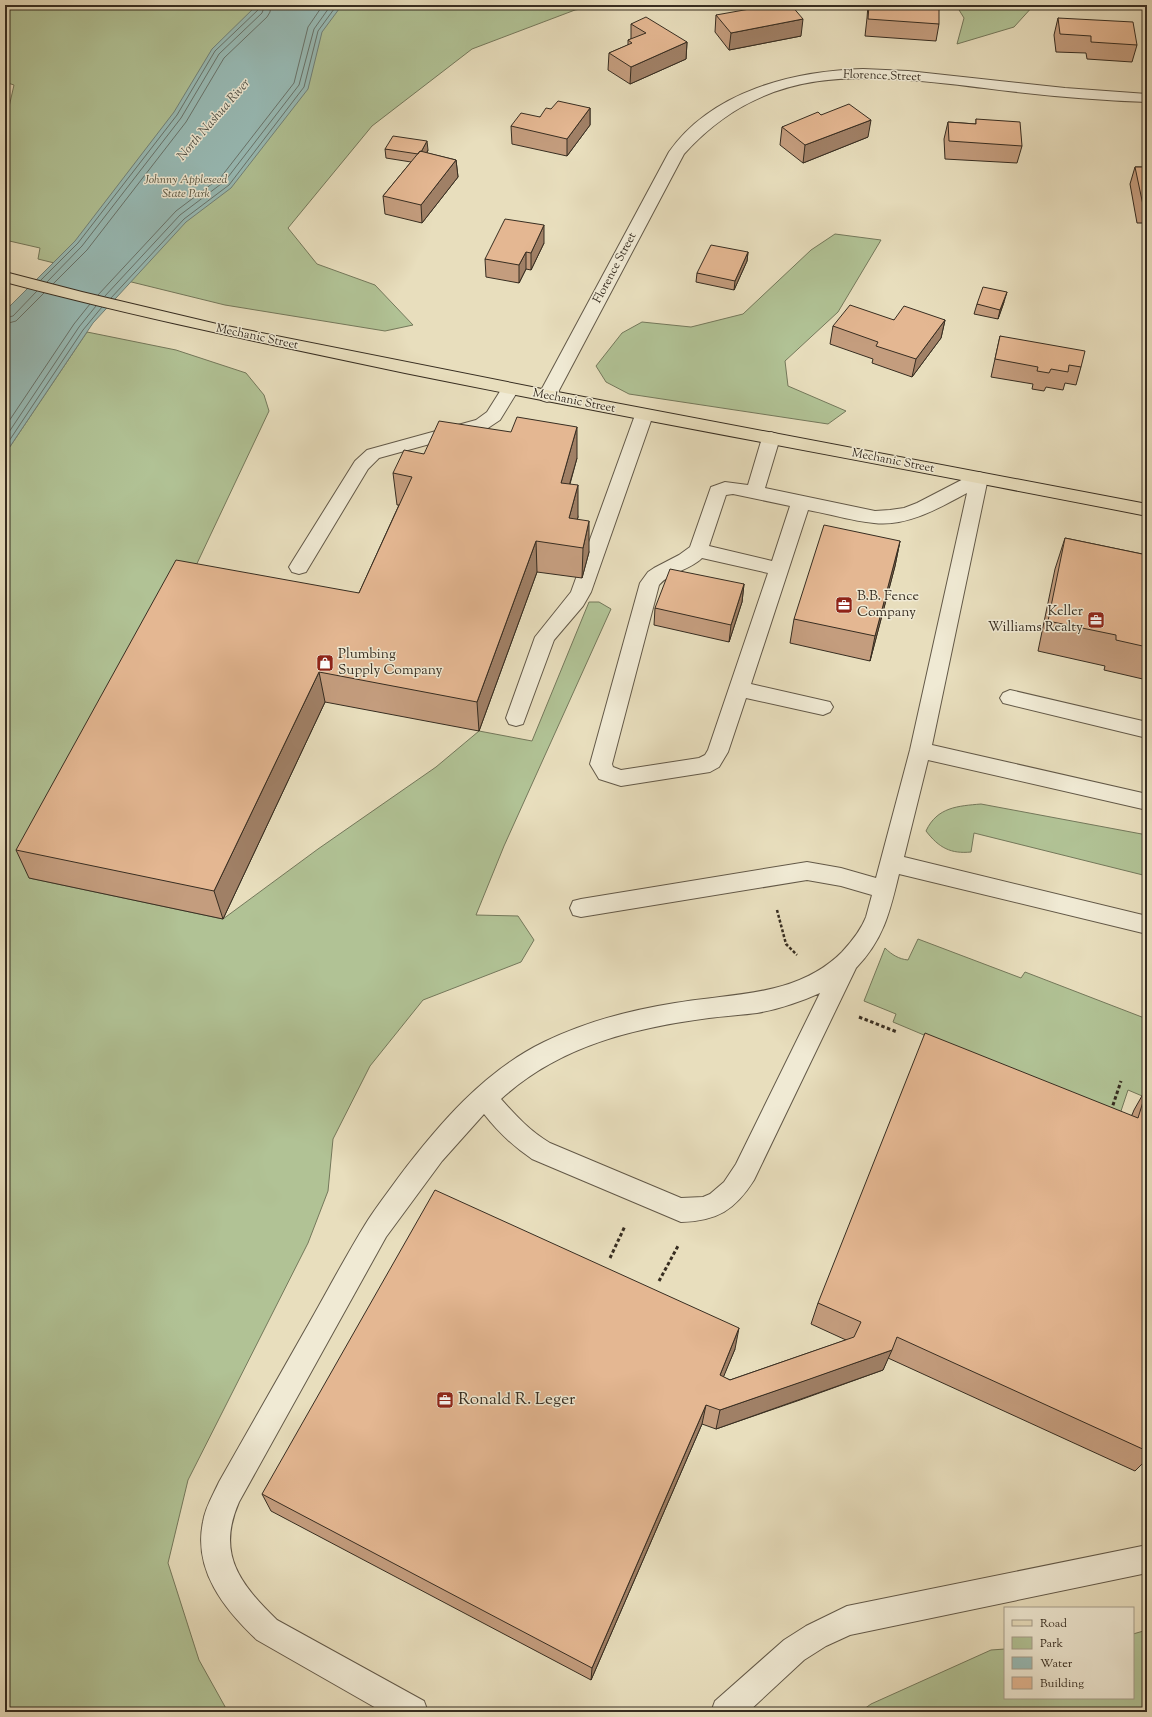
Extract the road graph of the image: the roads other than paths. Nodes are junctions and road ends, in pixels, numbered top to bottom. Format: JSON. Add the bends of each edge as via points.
{"nodes":[{"id":1,"x":1147,"y":98,"type":"edge"},
{"id":2,"x":5,"y":277,"type":"edge"},
{"id":3,"x":510,"y":388,"type":"junction"},
{"id":4,"x":547,"y":396,"type":"junction"},
{"id":5,"x":644,"y":415,"type":"junction"},
{"id":6,"x":771,"y":438,"type":"junction"},
{"id":7,"x":979,"y":478,"type":"junction"},
{"id":8,"x":755,"y":492,"type":"junction"},
{"id":9,"x":801,"y":502,"type":"junction"},
{"id":10,"x":1147,"y":510,"type":"edge"},
{"id":11,"x":698,"y":550,"type":"junction"},
{"id":12,"x":299,"y":567,"type":"dead end"},
{"id":13,"x":779,"y":569,"type":"junction"},
{"id":14,"x":738,"y":690,"type":"junction"},
{"id":15,"x":1010,"y":698,"type":"dead end"},
{"id":16,"x":824,"y":707,"type":"dead end"},
{"id":17,"x":516,"y":718,"type":"dead end"},
{"id":18,"x":1147,"y":730,"type":"edge"},
{"id":19,"x":920,"y":750,"type":"junction"},
{"id":20,"x":1147,"y":802,"type":"edge"},
{"id":21,"x":891,"y":863,"type":"junction"},
{"id":22,"x":884,"y":889,"type":"junction"},
{"id":23,"x":581,"y":908,"type":"dead end"},
{"id":24,"x":1147,"y":925,"type":"edge"},
{"id":25,"x":825,"y":992,"type":"junction"},
{"id":26,"x":484,"y":1097,"type":"junction"},
{"id":27,"x":1147,"y":1559,"type":"edge"},
{"id":28,"x":413,"y":1712,"type":"edge"},
{"id":29,"x":726,"y":1712,"type":"edge"}],
"edges":[{"from":1,"to":4,"type":"street","name":"Florence Street","via":[[1067,93],[863,73],[834,74],[793,81],[738,102],[704,124],[677,152]]},
{"from":2,"to":3,"type":"main road","name":"Mechanic Street","via":[[216,329]]},
{"from":3,"to":4,"type":"main road","name":"Mechanic Street"},
{"from":3,"to":12,"type":"street","via":[[494,416],[482,424],[373,454],[366,459]]},
{"from":4,"to":5,"type":"main road","name":"Mechanic Street"},
{"from":5,"to":6,"type":"main road","name":"Mechanic Street"},
{"from":5,"to":17,"type":"street","via":[[581,592],[545,637]]},
{"from":6,"to":7,"type":"main road","name":"Mechanic Street"},
{"from":6,"to":8,"type":"street"},
{"from":7,"to":9,"type":"street","via":[[918,510],[892,517],[875,517]]},
{"from":7,"to":10,"type":"main road","name":"Mechanic Street"},
{"from":7,"to":19,"type":"street"},
{"from":8,"to":9,"type":"street"},
{"from":8,"to":11,"type":"street","via":[[733,488],[718,491]]},
{"from":9,"to":13,"type":"street"},
{"from":11,"to":13,"type":"street"},
{"from":11,"to":14,"type":"street","via":[[685,562],[655,575],[650,583],[601,764],[606,772],[621,778],[703,766],[712,761],[718,752]]},
{"from":13,"to":14,"type":"street"},
{"from":14,"to":16,"type":"street"},
{"from":15,"to":18,"type":"street"},
{"from":19,"to":20,"type":"street"},
{"from":19,"to":21,"type":"street"},
{"from":21,"to":22,"type":"street"},
{"from":21,"to":24,"type":"street"},
{"from":22,"to":23,"type":"street","via":[[807,871]]},
{"from":22,"to":25,"type":"street","via":[[873,927],[866,941]]},
{"from":25,"to":26,"type":"street","via":[[695,1009],[607,1029],[552,1050],[505,1079]]},
{"from":25,"to":26,"type":"street","via":[[741,1178],[727,1197],[715,1205],[697,1210],[681,1210],[560,1160],[524,1140]]},
{"from":26,"to":28,"type":"street","via":[[418,1172],[377,1228],[229,1492],[218,1521],[215,1542],[216,1558],[234,1595],[247,1612],[267,1630]]},
{"from":27,"to":29,"type":"street","via":[[847,1621],[794,1650]]}]}
